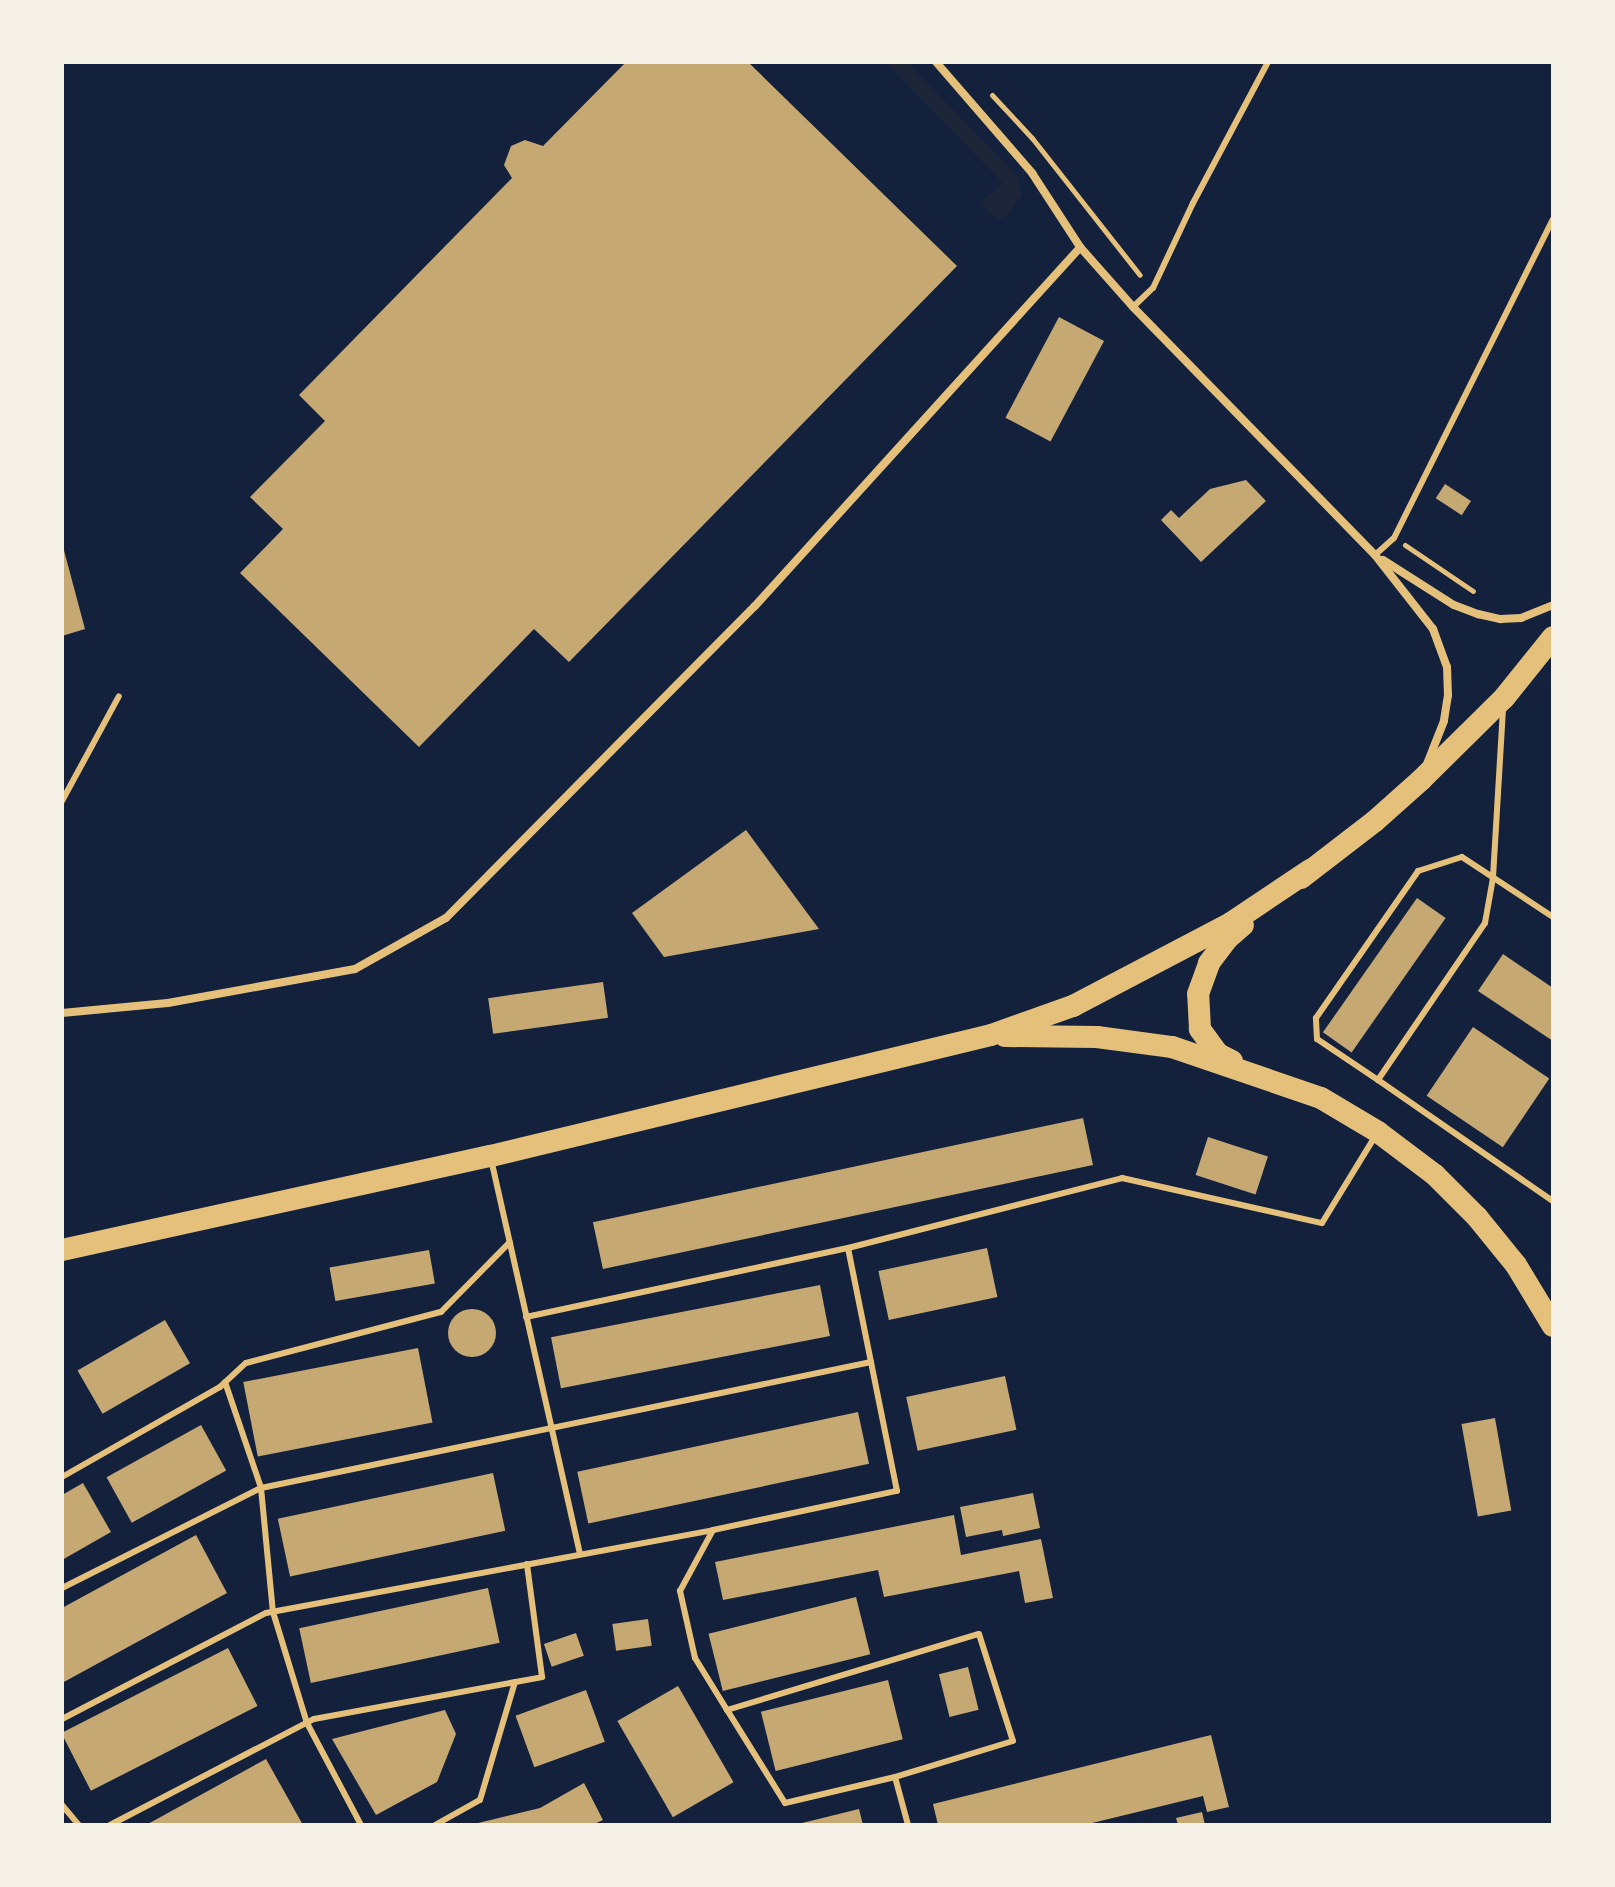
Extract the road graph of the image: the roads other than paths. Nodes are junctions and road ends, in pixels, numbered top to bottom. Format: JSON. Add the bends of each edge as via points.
{"nodes":[{"id":1,"x":936,"y":62,"type":"edge"},
{"id":2,"x":1268,"y":62,"type":"edge"},
{"id":3,"x":1553,"y":219,"type":"edge"},
{"id":4,"x":1080,"y":247,"type":"junction"},
{"id":5,"x":1133,"y":307,"type":"junction"},
{"id":6,"x":1375,"y":555,"type":"junction"},
{"id":7,"x":1553,"y":605,"type":"edge"},
{"id":8,"x":1553,"y":637,"type":"edge"},
{"id":9,"x":119,"y":696,"type":"dead end"},
{"id":10,"x":1504,"y":698,"type":"junction"},
{"id":11,"x":1421,"y":780,"type":"junction"},
{"id":12,"x":62,"y":801,"type":"edge"},
{"id":13,"x":1310,"y":870,"type":"junction"},
{"id":14,"x":1493,"y":878,"type":"junction"},
{"id":15,"x":1553,"y":917,"type":"edge"},
{"id":16,"x":62,"y":1013,"type":"edge"},
{"id":17,"x":991,"y":1035,"type":"junction"},
{"id":18,"x":1251,"y":1071,"type":"junction"},
{"id":19,"x":1378,"y":1080,"type":"junction"},
{"id":20,"x":1378,"y":1132,"type":"junction"},
{"id":21,"x":491,"y":1156,"type":"junction"},
{"id":22,"x":1553,"y":1201,"type":"edge"},
{"id":23,"x":510,"y":1242,"type":"junction"},
{"id":24,"x":848,"y":1248,"type":"junction"},
{"id":25,"x":65,"y":1251,"type":"edge"},
{"id":26,"x":526,"y":1317,"type":"junction"},
{"id":27,"x":1553,"y":1326,"type":"edge"},
{"id":28,"x":871,"y":1362,"type":"junction"},
{"id":29,"x":225,"y":1382,"type":"junction"},
{"id":30,"x":551,"y":1427,"type":"junction"},
{"id":31,"x":62,"y":1477,"type":"edge"},
{"id":32,"x":261,"y":1488,"type":"junction"},
{"id":33,"x":713,"y":1530,"type":"junction"},
{"id":34,"x":580,"y":1554,"type":"junction"},
{"id":35,"x":527,"y":1564,"type":"junction"},
{"id":36,"x":62,"y":1588,"type":"edge"},
{"id":37,"x":273,"y":1612,"type":"junction"},
{"id":38,"x":515,"y":1682,"type":"junction"},
{"id":39,"x":727,"y":1710,"type":"junction"},
{"id":40,"x":62,"y":1719,"type":"edge"},
{"id":41,"x":307,"y":1723,"type":"junction"},
{"id":42,"x":895,"y":1777,"type":"junction"},
{"id":43,"x":62,"y":1805,"type":"edge"},
{"id":44,"x":79,"y":1825,"type":"edge"},
{"id":45,"x":110,"y":1825,"type":"edge"},
{"id":46,"x":361,"y":1825,"type":"edge"},
{"id":47,"x":435,"y":1825,"type":"edge"},
{"id":48,"x":908,"y":1825,"type":"edge"}],
"edges":[{"from":1,"to":4,"type":"street","via":[[1032,173]]},
{"from":2,"to":5,"type":"lane","via":[[1153,288]]},
{"from":3,"to":6,"type":"lane","via":[[1394,538]]},
{"from":4,"to":5,"type":"street"},
{"from":4,"to":16,"type":"street","via":[[755,606],[446,918],[355,969],[168,1003]]},
{"from":5,"to":6,"type":"street"},
{"from":6,"to":7,"type":"street","via":[[1454,605],[1478,614],[1521,618]]},
{"from":6,"to":11,"type":"street","via":[[1433,629],[1447,667],[1444,721]]},
{"from":8,"to":10,"type":"highway"},
{"from":9,"to":12,"type":"lane"},
{"from":10,"to":11,"type":"highway"},
{"from":10,"to":14,"type":"lane"},
{"from":11,"to":13,"type":"highway"},
{"from":13,"to":17,"type":"highway","via":[[1231,923],[1073,1006]]},
{"from":13,"to":18,"type":"highway","via":[[1227,939],[1209,963],[1198,994],[1200,1029],[1218,1054]]},
{"from":14,"to":15,"type":"lane"},
{"from":14,"to":19,"type":"lane","via":[[1485,923]]},
{"from":14,"to":19,"type":"lane","via":[[1462,857],[1418,871],[1316,1018],[1317,1039]]},
{"from":17,"to":18,"type":"highway","via":[[1097,1037],[1172,1047]]},
{"from":17,"to":21,"type":"highway"},
{"from":18,"to":20,"type":"highway","via":[[1321,1098]]},
{"from":19,"to":22,"type":"lane"},
{"from":20,"to":24,"type":"lane","via":[[1322,1223],[1122,1178]]},
{"from":20,"to":27,"type":"highway","via":[[1435,1175],[1477,1217],[1516,1265]]},
{"from":21,"to":23,"type":"lane"},
{"from":21,"to":25,"type":"highway"},
{"from":23,"to":26,"type":"lane"},
{"from":23,"to":29,"type":"lane","via":[[441,1312],[246,1363]]},
{"from":24,"to":26,"type":"lane"},
{"from":24,"to":28,"type":"lane"},
{"from":26,"to":30,"type":"lane"},
{"from":28,"to":30,"type":"lane"},
{"from":28,"to":33,"type":"lane","via":[[897,1491]]},
{"from":29,"to":31,"type":"lane"},
{"from":29,"to":32,"type":"lane"},
{"from":30,"to":32,"type":"lane"},
{"from":30,"to":34,"type":"lane"},
{"from":32,"to":36,"type":"lane"},
{"from":32,"to":37,"type":"lane"},
{"from":33,"to":34,"type":"lane"},
{"from":33,"to":39,"type":"lane","via":[[680,1591],[695,1658]]},
{"from":34,"to":35,"type":"lane"},
{"from":35,"to":37,"type":"lane"},
{"from":35,"to":38,"type":"lane","via":[[542,1677]]},
{"from":37,"to":40,"type":"lane"},
{"from":37,"to":41,"type":"lane"},
{"from":38,"to":41,"type":"lane"},
{"from":38,"to":47,"type":"lane","via":[[480,1800]]},
{"from":39,"to":42,"type":"lane","via":[[785,1803]]},
{"from":39,"to":42,"type":"lane","via":[[979,1634],[1013,1741]]},
{"from":41,"to":45,"type":"lane"},
{"from":41,"to":46,"type":"lane"},
{"from":42,"to":48,"type":"lane"},
{"from":43,"to":44,"type":"lane"}]}
